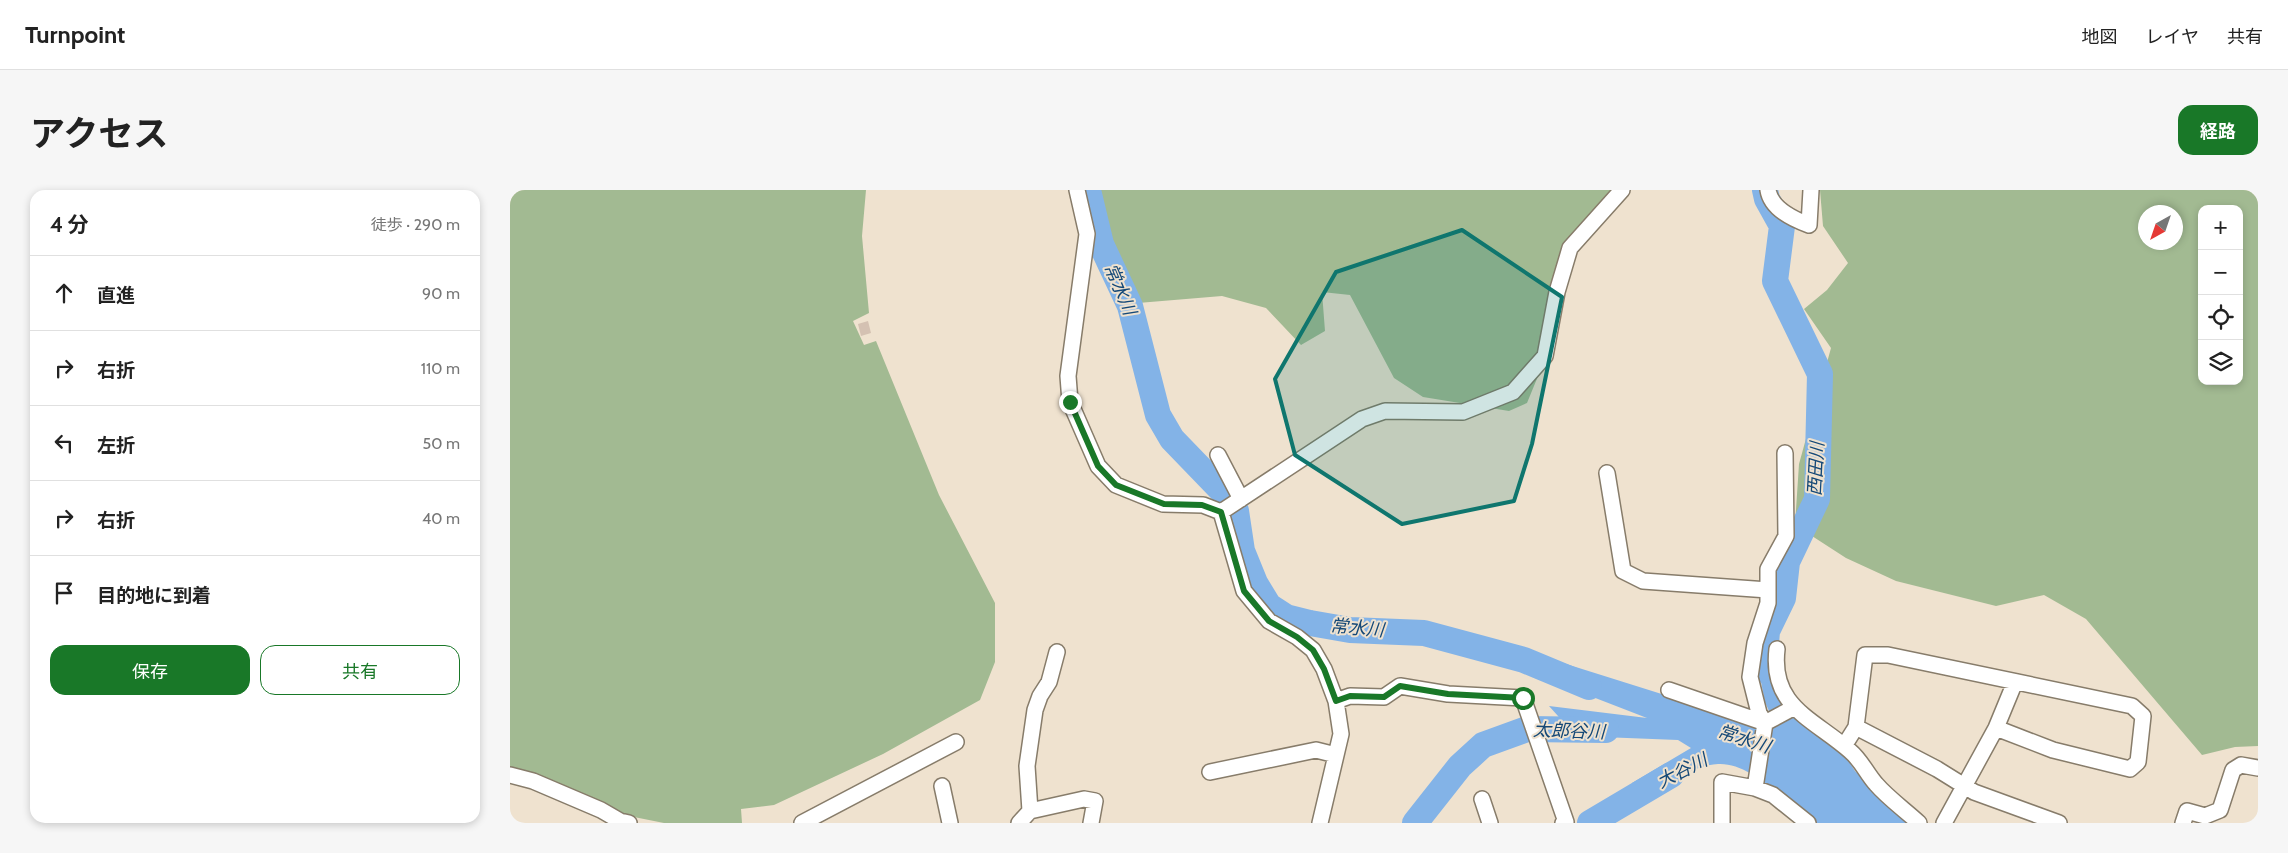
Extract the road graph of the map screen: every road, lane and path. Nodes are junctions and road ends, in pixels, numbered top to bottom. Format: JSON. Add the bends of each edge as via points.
{"nodes":[{"id":1,"x":1077,"y":190,"type":"edge"},
{"id":2,"x":1622,"y":190,"type":"edge"},
{"id":3,"x":1768,"y":190,"type":"edge"},
{"id":4,"x":1811,"y":190,"type":"edge"},
{"id":5,"x":1785,"y":453,"type":"dead end"},
{"id":6,"x":1218,"y":454,"type":"dead end"},
{"id":7,"x":1608,"y":473,"type":"dead end"},
{"id":8,"x":1241,"y":499,"type":"junction"},
{"id":9,"x":1221,"y":512,"type":"junction"},
{"id":10,"x":1768,"y":590,"type":"junction"},
{"id":11,"x":1777,"y":649,"type":"dead end"},
{"id":12,"x":1056,"y":652,"type":"dead end"},
{"id":13,"x":2015,"y":682,"type":"junction"},
{"id":14,"x":1669,"y":690,"type":"dead end"},
{"id":15,"x":1336,"y":701,"type":"junction"},
{"id":16,"x":1793,"y":708,"type":"junction"},
{"id":17,"x":1765,"y":723,"type":"junction"},
{"id":18,"x":1856,"y":727,"type":"junction"},
{"id":19,"x":1996,"y":728,"type":"junction"},
{"id":20,"x":956,"y":742,"type":"dead end"},
{"id":21,"x":1844,"y":746,"type":"junction"},
{"id":22,"x":1336,"y":755,"type":"junction"},
{"id":23,"x":2258,"y":768,"type":"edge"},
{"id":24,"x":1210,"y":772,"type":"dead end"},
{"id":25,"x":510,"y":775,"type":"edge"},
{"id":26,"x":942,"y":786,"type":"dead end"},
{"id":27,"x":1965,"y":786,"type":"junction"},
{"id":28,"x":1755,"y":788,"type":"junction"},
{"id":29,"x":1482,"y":800,"type":"dead end"},
{"id":30,"x":1030,"y":810,"type":"junction"},
{"id":31,"x":629,"y":823,"type":"edge"},
{"id":32,"x":802,"y":823,"type":"edge"},
{"id":33,"x":950,"y":823,"type":"edge"},
{"id":34,"x":1018,"y":823,"type":"edge"},
{"id":35,"x":1091,"y":823,"type":"edge"},
{"id":36,"x":1320,"y":823,"type":"edge"},
{"id":37,"x":1490,"y":823,"type":"edge"},
{"id":38,"x":1563,"y":823,"type":"edge"},
{"id":39,"x":1722,"y":823,"type":"edge"},
{"id":40,"x":1808,"y":823,"type":"edge"},
{"id":41,"x":1919,"y":823,"type":"edge"},
{"id":42,"x":1944,"y":823,"type":"edge"},
{"id":43,"x":2059,"y":823,"type":"edge"},
{"id":44,"x":2183,"y":823,"type":"edge"}],
"edges":[{"from":1,"to":9,"type":"street","via":[[1088,234],[1068,376],[1070,402],[1098,466],[1116,485],[1164,504],[1202,505]]},
{"from":2,"to":8,"type":"street","via":[[1570,248],[1557,292],[1545,356],[1513,392],[1463,412],[1385,411],[1362,419]]},
{"from":3,"to":4,"type":"street","via":[[1769,197],[1787,216],[1808,225]]},
{"from":5,"to":10,"type":"street","via":[[1786,536],[1768,569]]},
{"from":6,"to":8,"type":"street"},
{"from":7,"to":10,"type":"street","via":[[1623,571],[1642,581]]},
{"from":8,"to":9,"type":"street"},
{"from":9,"to":15,"type":"street","via":[[1244,591],[1269,621],[1313,650]]},
{"from":10,"to":17,"type":"street","via":[[1768,603],[1755,643],[1750,677],[1759,713]]},
{"from":11,"to":16,"type":"street","via":[[1775,666],[1779,686]]},
{"from":12,"to":30,"type":"street","via":[[1049,682],[1035,710],[1027,766]]},
{"from":13,"to":18,"type":"street","via":[[1888,655],[1865,655]]},
{"from":13,"to":19,"type":"street"},
{"from":13,"to":19,"type":"street","via":[[2132,706],[2143,716],[2138,762],[2130,768],[2111,764],[2053,750]]},
{"from":14,"to":17,"type":"street"},
{"from":15,"to":22,"type":"street","via":[[1341,734]]},
{"from":15,"to":38,"type":"street","via":[[1350,696],[1384,697],[1400,686],[1448,694],[1523,698],[1566,822]]},
{"from":16,"to":17,"type":"street"},
{"from":16,"to":21,"type":"street"},
{"from":17,"to":28,"type":"street"},
{"from":18,"to":21,"type":"street"},
{"from":18,"to":27,"type":"street"},
{"from":19,"to":27,"type":"street"},
{"from":20,"to":32,"type":"street"},
{"from":21,"to":41,"type":"street","via":[[1877,786]]},
{"from":22,"to":24,"type":"street","via":[[1316,750]]},
{"from":22,"to":36,"type":"street"},
{"from":23,"to":44,"type":"street","via":[[2241,765],[2233,770],[2220,810],[2205,816],[2187,811]]},
{"from":25,"to":31,"type":"street","via":[[533,781]]},
{"from":26,"to":33,"type":"street"},
{"from":27,"to":42,"type":"street"},
{"from":27,"to":43,"type":"street"},
{"from":28,"to":39,"type":"street","via":[[1722,782]]},
{"from":28,"to":40,"type":"street","via":[[1773,795]]},
{"from":29,"to":37,"type":"street"},
{"from":30,"to":34,"type":"street"},
{"from":30,"to":35,"type":"street","via":[[1084,799],[1095,801]]}]}
